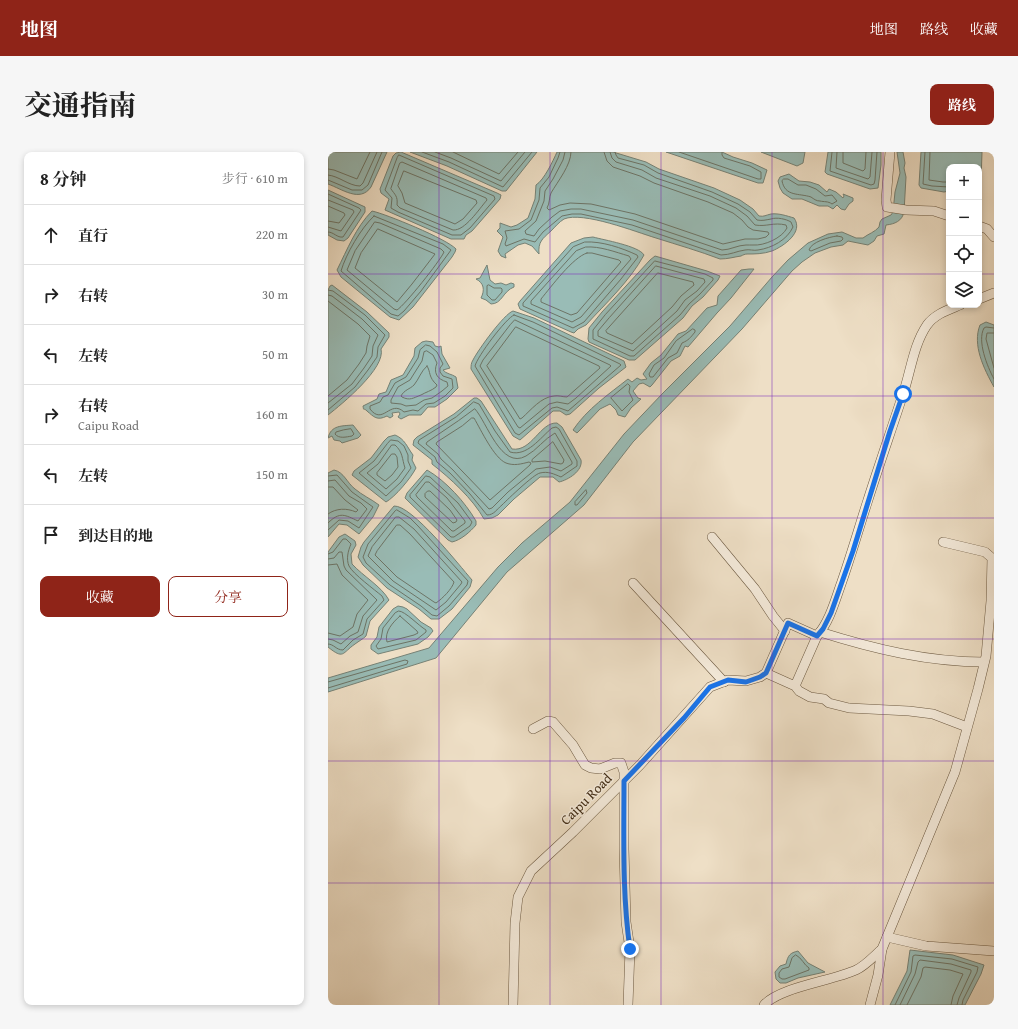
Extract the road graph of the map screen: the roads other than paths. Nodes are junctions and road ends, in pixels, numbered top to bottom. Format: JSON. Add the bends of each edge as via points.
{"nodes":[{"id":1,"x":890,"y":152,"type":"edge"},
{"id":2,"x":946,"y":215,"type":"edge"},
{"id":3,"x":982,"y":227,"type":"edge"},
{"id":4,"x":994,"y":237,"type":"edge"},
{"id":5,"x":994,"y":293,"type":"edge"},
{"id":6,"x":982,"y":298,"type":"edge"},
{"id":7,"x":952,"y":308,"type":"edge"},
{"id":8,"x":712,"y":538,"type":"dead end"},
{"id":9,"x":943,"y":542,"type":"dead end"},
{"id":10,"x":634,"y":583,"type":"dead end"},
{"id":11,"x":785,"y":631,"type":"junction"},
{"id":12,"x":819,"y":634,"type":"junction"},
{"id":13,"x":984,"y":662,"type":"junction"},
{"id":14,"x":766,"y":673,"type":"junction"},
{"id":15,"x":724,"y":682,"type":"junction"},
{"id":16,"x":795,"y":686,"type":"junction"},
{"id":17,"x":967,"y":726,"type":"junction"},
{"id":18,"x":533,"y":729,"type":"dead end"},
{"id":19,"x":624,"y":781,"type":"junction"},
{"id":20,"x":887,"y":937,"type":"junction"},
{"id":21,"x":882,"y":949,"type":"junction"},
{"id":22,"x":994,"y":951,"type":"edge"},
{"id":23,"x":513,"y":1005,"type":"edge"},
{"id":24,"x":628,"y":1005,"type":"edge"},
{"id":25,"x":764,"y":1005,"type":"edge"},
{"id":26,"x":870,"y":1005,"type":"edge"}],
"edges":[{"from":1,"to":2,"type":"street","via":[[887,207]]},
{"from":3,"to":4,"type":"street"},
{"from":5,"to":6,"type":"street"},
{"from":7,"to":12,"type":"street","via":[[942,312],[927,324],[917,342],[853,551],[831,613]]},
{"from":8,"to":11,"type":"street","via":[[755,589]]},
{"from":9,"to":13,"type":"street","via":[[985,552],[992,558],[991,601]]},
{"from":10,"to":15,"type":"street"},
{"from":11,"to":12,"type":"street","via":[[788,623]]},
{"from":11,"to":14,"type":"street"},
{"from":12,"to":13,"type":"street","via":[[914,656],[946,661]]},
{"from":12,"to":16,"type":"street"},
{"from":13,"to":17,"type":"street"},
{"from":14,"to":15,"type":"street","name":"Caipu Road","via":[[746,682]]},
{"from":14,"to":16,"type":"street"},
{"from":15,"to":19,"type":"street","name":"Caipu Road","via":[[710,687]]},
{"from":16,"to":17,"type":"street","via":[[810,697],[849,708],[933,714]]},
{"from":17,"to":20,"type":"street","via":[[955,772]]},
{"from":18,"to":19,"type":"street","via":[[548,720],[553,722],[586,765],[600,769],[621,763]]},
{"from":19,"to":23,"type":"street","name":"Caipu Road","via":[[531,871],[518,897]]},
{"from":19,"to":24,"type":"street","via":[[626,922],[630,949]]},
{"from":20,"to":21,"type":"street"},
{"from":20,"to":22,"type":"street","via":[[926,946]]},
{"from":21,"to":25,"type":"street","via":[[857,970],[797,988],[769,999]]},
{"from":21,"to":26,"type":"street"}]}
